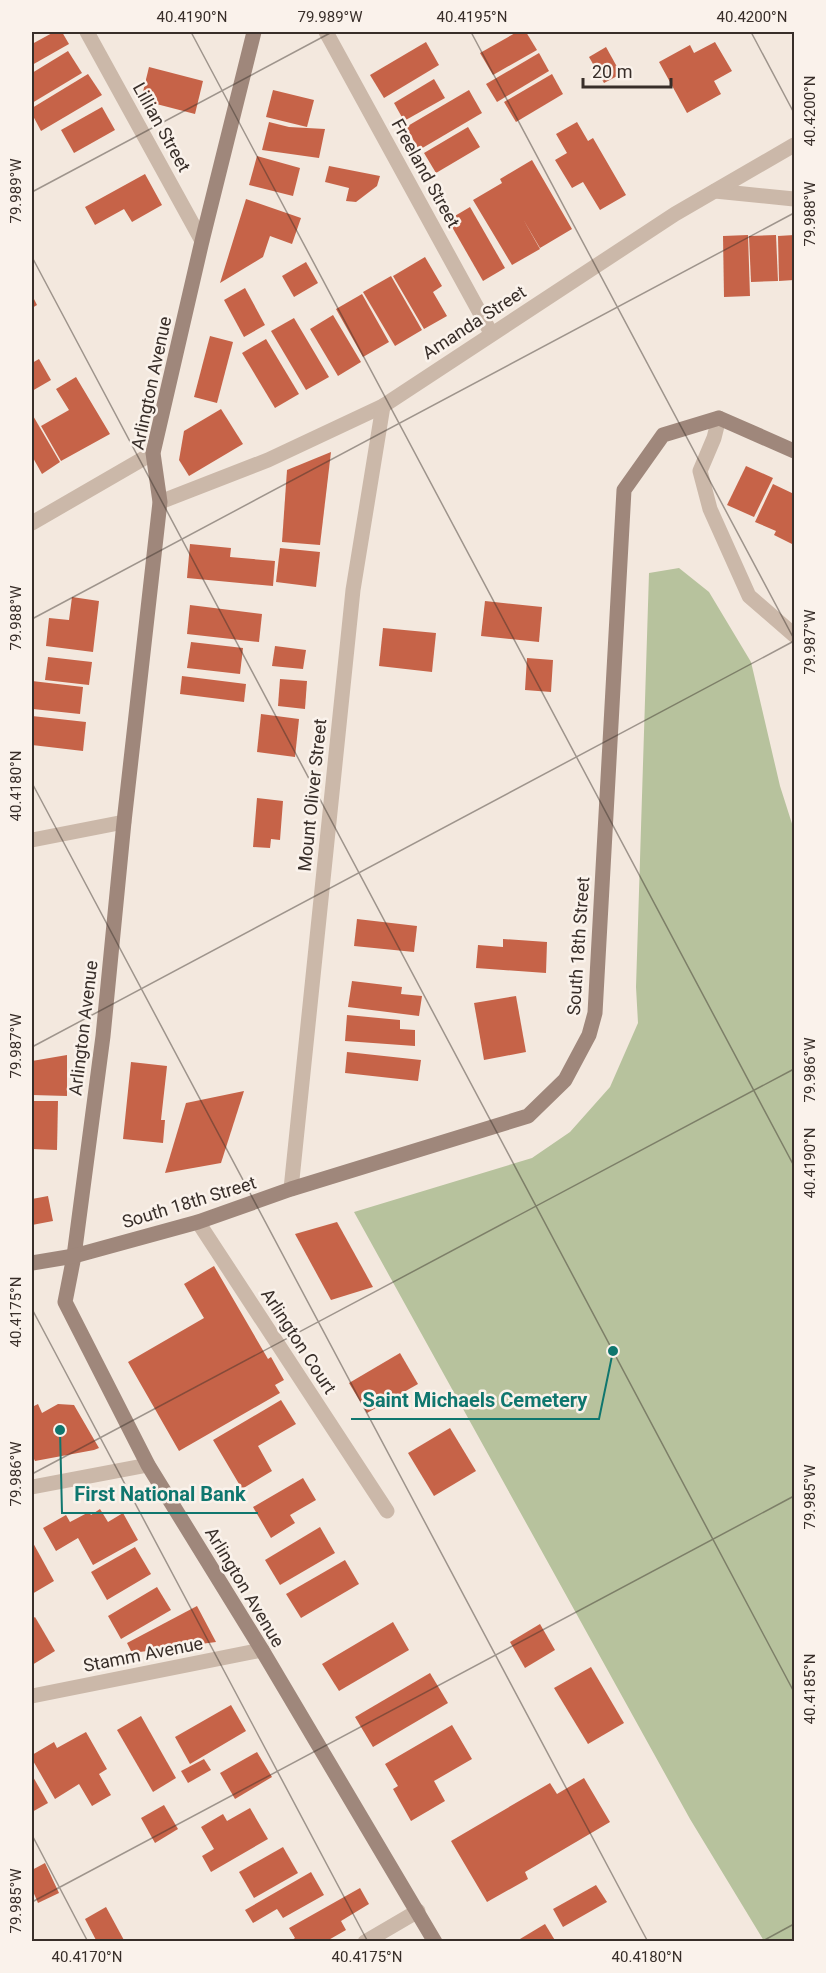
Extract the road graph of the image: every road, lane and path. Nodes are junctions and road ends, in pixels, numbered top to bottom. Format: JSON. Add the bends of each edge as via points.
{"nodes":[{"id":1,"x":87,"y":32,"type":"edge"},
{"id":2,"x":254,"y":32,"type":"edge"},
{"id":3,"x":326,"y":32,"type":"edge"},
{"id":4,"x":795,"y":145,"type":"edge"},
{"id":5,"x":715,"y":191,"type":"junction"},
{"id":6,"x":795,"y":199,"type":"edge"},
{"id":7,"x":202,"y":241,"type":"junction"},
{"id":8,"x":491,"y":333,"type":"junction"},
{"id":9,"x":383,"y":406,"type":"junction"},
{"id":10,"x":719,"y":418,"type":"junction"},
{"id":11,"x":795,"y":451,"type":"edge"},
{"id":12,"x":153,"y":453,"type":"junction"},
{"id":13,"x":160,"y":502,"type":"junction"},
{"id":14,"x":32,"y":523,"type":"edge"},
{"id":15,"x":795,"y":635,"type":"edge"},
{"id":16,"x":124,"y":822,"type":"junction"},
{"id":17,"x":32,"y":840,"type":"edge"},
{"id":18,"x":291,"y":1189,"type":"junction"},
{"id":19,"x":198,"y":1222,"type":"junction"},
{"id":20,"x":74,"y":1256,"type":"junction"},
{"id":21,"x":32,"y":1263,"type":"edge"},
{"id":22,"x":148,"y":1465,"type":"junction"},
{"id":23,"x":32,"y":1487,"type":"edge"},
{"id":24,"x":387,"y":1511,"type":"dead end"},
{"id":25,"x":262,"y":1650,"type":"junction"},
{"id":26,"x":32,"y":1696,"type":"edge"},
{"id":27,"x":418,"y":1911,"type":"junction"},
{"id":28,"x":365,"y":1941,"type":"edge"},
{"id":29,"x":435,"y":1941,"type":"edge"}],
"edges":[{"from":1,"to":7,"type":"street","name":"Lillian Street"},
{"from":2,"to":7,"type":"main road","name":"Arlington Avenue"},
{"from":3,"to":8,"type":"street","name":"Freeland Street"},
{"from":4,"to":5,"type":"street","name":"Amanda Street"},
{"from":5,"to":6,"type":"street"},
{"from":5,"to":8,"type":"street","name":"Amanda Street"},
{"from":7,"to":12,"type":"main road","name":"Arlington Avenue"},
{"from":8,"to":9,"type":"street","name":"Amanda Street"},
{"from":9,"to":13,"type":"street","name":"Amanda Street","via":[[268,460]]},
{"from":9,"to":18,"type":"street","name":"Mount Oliver Street","via":[[353,590]]},
{"from":10,"to":11,"type":"main road"},
{"from":10,"to":15,"type":"street","via":[[700,471],[710,509],[749,596]]},
{"from":10,"to":18,"type":"main road","name":"South 18th Street","via":[[663,435],[624,490],[595,1013],[589,1035],[565,1080],[528,1116]]},
{"from":12,"to":13,"type":"main road","name":"Arlington Avenue"},
{"from":12,"to":14,"type":"street"},
{"from":13,"to":16,"type":"main road","name":"Arlington Avenue"},
{"from":16,"to":17,"type":"street"},
{"from":16,"to":20,"type":"main road","name":"Arlington Avenue","via":[[103,1036]]},
{"from":18,"to":19,"type":"main road","name":"South 18th Street"},
{"from":19,"to":20,"type":"main road","name":"South 18th Street"},
{"from":19,"to":24,"type":"street","name":"Arlington Court"},
{"from":20,"to":21,"type":"main road","name":"South 18th Street"},
{"from":20,"to":22,"type":"main road","name":"Arlington Avenue","via":[[65,1302]]},
{"from":22,"to":23,"type":"street"},
{"from":22,"to":25,"type":"main road","name":"Arlington Avenue"},
{"from":25,"to":26,"type":"street","name":"Stamm Avenue"},
{"from":25,"to":27,"type":"main road","name":"Arlington Avenue"},
{"from":27,"to":28,"type":"street"},
{"from":27,"to":29,"type":"main road","name":"Arlington Avenue"}]}
